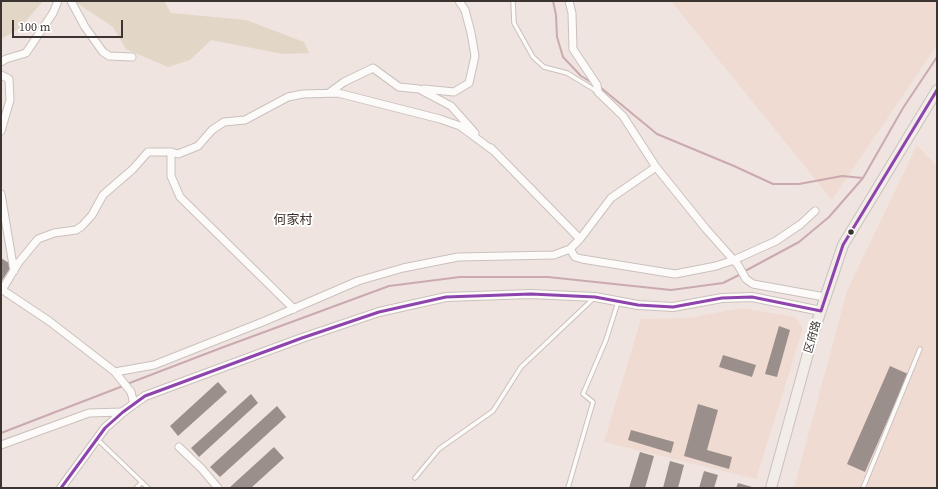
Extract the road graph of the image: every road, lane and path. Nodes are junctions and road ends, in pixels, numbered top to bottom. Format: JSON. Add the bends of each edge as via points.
{"nodes":[{"id":1,"x":58,"y":1,"type":"edge"},
{"id":2,"x":71,"y":1,"type":"edge"},
{"id":3,"x":459,"y":1,"type":"edge"},
{"id":4,"x":513,"y":1,"type":"edge"},
{"id":5,"x":569,"y":1,"type":"edge"},
{"id":6,"x":132,"y":57,"type":"dead end"},
{"id":7,"x":1,"y":62,"type":"edge"},
{"id":8,"x":1,"y":75,"type":"edge"},
{"id":9,"x":419,"y":89,"type":"junction"},
{"id":10,"x":937,"y":90,"type":"edge"},
{"id":11,"x":598,"y":92,"type":"junction"},
{"id":12,"x":328,"y":93,"type":"junction"},
{"id":13,"x":1,"y":131,"type":"edge"},
{"id":14,"x":171,"y":152,"type":"junction"},
{"id":15,"x":495,"y":152,"type":"junction"},
{"id":16,"x":656,"y":167,"type":"junction"},
{"id":17,"x":1,"y":194,"type":"edge"},
{"id":18,"x":815,"y":211,"type":"dead end"},
{"id":19,"x":580,"y":240,"type":"junction"},
{"id":20,"x":570,"y":249,"type":"junction"},
{"id":21,"x":736,"y":263,"type":"junction"},
{"id":22,"x":14,"y":271,"type":"junction"},
{"id":23,"x":2,"y":289,"type":"edge"},
{"id":24,"x":595,"y":297,"type":"junction"},
{"id":25,"x":825,"y":297,"type":"junction"},
{"id":26,"x":618,"y":301,"type":"junction"},
{"id":27,"x":294,"y":308,"type":"junction"},
{"id":28,"x":820,"y":311,"type":"junction"},
{"id":29,"x":920,"y":349,"type":"dead end"},
{"id":30,"x":117,"y":374,"type":"junction"},
{"id":31,"x":134,"y":404,"type":"junction"},
{"id":32,"x":123,"y":412,"type":"junction"},
{"id":33,"x":97,"y":439,"type":"junction"},
{"id":34,"x":1,"y":445,"type":"edge"},
{"id":35,"x":179,"y":447,"type":"dead end"},
{"id":36,"x":415,"y":478,"type":"dead end"},
{"id":37,"x":142,"y":482,"type":"junction"},
{"id":38,"x":61,"y":488,"type":"edge"},
{"id":39,"x":136,"y":488,"type":"edge"},
{"id":40,"x":148,"y":488,"type":"edge"},
{"id":41,"x":218,"y":488,"type":"edge"},
{"id":42,"x":568,"y":488,"type":"edge"},
{"id":43,"x":771,"y":488,"type":"edge"},
{"id":44,"x":863,"y":488,"type":"edge"}],
"edges":[{"from":1,"to":7,"type":"street","via":[[53,13],[26,53]]},
{"from":2,"to":6,"type":"street","via":[[103,52],[109,56]]},
{"from":3,"to":9,"type":"street","via":[[465,10],[475,56],[469,83],[454,92]]},
{"from":4,"to":11,"type":"lane","via":[[514,23],[534,57],[544,67],[567,73]]},
{"from":5,"to":11,"type":"street","via":[[572,13],[572,49],[597,85]]},
{"from":8,"to":13,"type":"street","via":[[9,79],[10,100]]},
{"from":9,"to":12,"type":"street","via":[[399,87],[373,68]]},
{"from":9,"to":15,"type":"street","via":[[451,106]]},
{"from":10,"to":25,"type":"main road","name":"区府路","via":[[843,245]]},
{"from":11,"to":16,"type":"street","via":[[623,116]]},
{"from":12,"to":14,"type":"street","via":[[288,97],[245,120],[224,122],[212,130],[198,146],[178,154]]},
{"from":12,"to":15,"type":"street","via":[[338,93],[460,126]]},
{"from":14,"to":22,"type":"street","via":[[148,152],[103,195],[92,215],[82,226],[76,230],[54,233],[38,239]]},
{"from":14,"to":27,"type":"street","via":[[171,176],[180,197]]},
{"from":15,"to":19,"type":"street"},
{"from":16,"to":19,"type":"street","via":[[611,198]]},
{"from":16,"to":21,"type":"street"},
{"from":17,"to":22,"type":"street"},
{"from":18,"to":21,"type":"street","via":[[801,224]]},
{"from":19,"to":20,"type":"street"},
{"from":20,"to":21,"type":"street","via":[[575,257],[582,259],[675,274]]},
{"from":20,"to":27,"type":"street","via":[[554,255],[458,257],[403,268],[358,280]]},
{"from":21,"to":25,"type":"street","via":[[753,284]]},
{"from":22,"to":23,"type":"street"},
{"from":23,"to":30,"type":"street","via":[[49,321]]},
{"from":24,"to":26,"type":"street"},
{"from":24,"to":31,"type":"street","via":[[531,294],[446,297],[379,312],[145,396]]},
{"from":24,"to":36,"type":"lane","via":[[521,367],[493,411],[439,449]]},
{"from":25,"to":28,"type":"main road","name":"区府路"},
{"from":26,"to":28,"type":"street","via":[[673,307],[722,298],[752,297]]},
{"from":26,"to":42,"type":"lane","via":[[606,340],[584,394],[593,402]]},
{"from":27,"to":30,"type":"street","via":[[154,365]]},
{"from":28,"to":43,"type":"main road","name":"区府路"},
{"from":29,"to":44,"type":"lane"},
{"from":30,"to":31,"type":"street","via":[[131,392]]},
{"from":31,"to":32,"type":"street"},
{"from":32,"to":33,"type":"street"},
{"from":32,"to":34,"type":"street","via":[[89,413]]},
{"from":33,"to":37,"type":"lane"},
{"from":33,"to":38,"type":"street"},
{"from":35,"to":41,"type":"street"},
{"from":37,"to":39,"type":"lane"},
{"from":37,"to":40,"type":"lane"}]}
